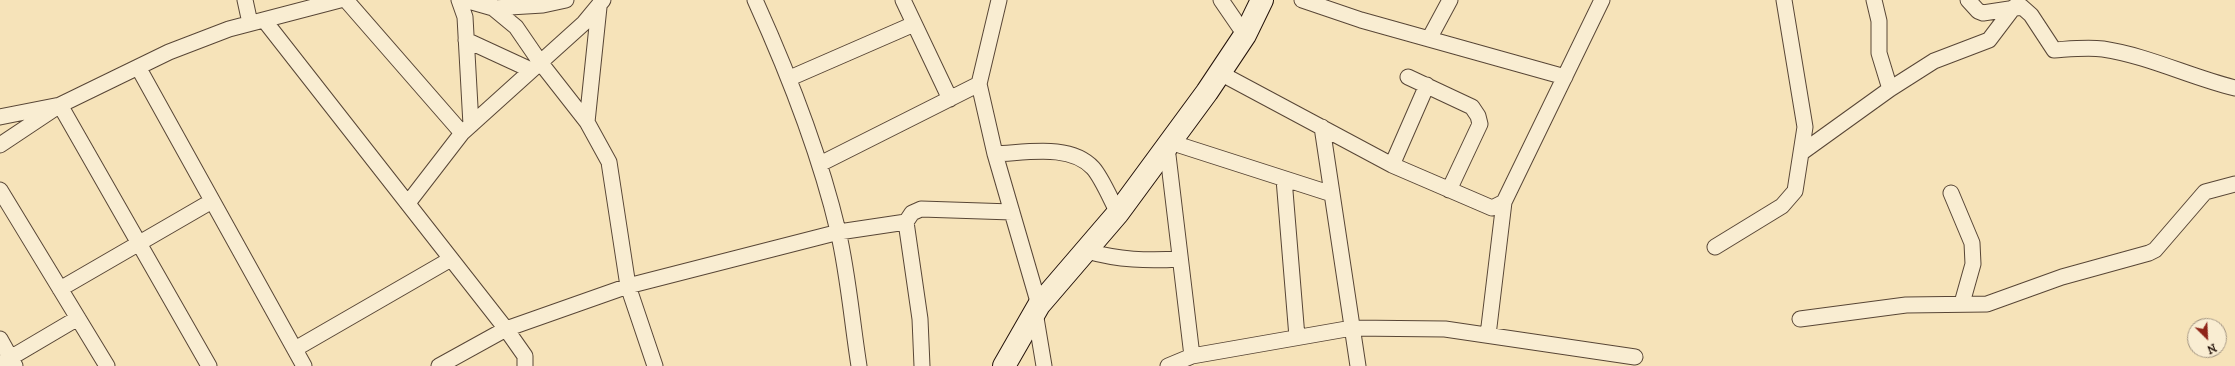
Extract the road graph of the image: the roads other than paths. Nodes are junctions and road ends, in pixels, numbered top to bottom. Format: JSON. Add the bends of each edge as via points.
{"nodes":[{"id":1,"x":245,"y":0,"type":"edge"},
{"id":2,"x":339,"y":0,"type":"edge"},
{"id":3,"x":346,"y":0,"type":"edge"},
{"id":4,"x":459,"y":0,"type":"edge"},
{"id":5,"x":465,"y":0,"type":"edge"},
{"id":6,"x":566,"y":0,"type":"edge"},
{"id":7,"x":903,"y":0,"type":"edge"},
{"id":8,"x":999,"y":0,"type":"edge"},
{"id":9,"x":1221,"y":0,"type":"edge"},
{"id":10,"x":1262,"y":0,"type":"edge"},
{"id":11,"x":1302,"y":0,"type":"edge"},
{"id":12,"x":1450,"y":0,"type":"edge"},
{"id":13,"x":1602,"y":0,"type":"edge"},
{"id":14,"x":1784,"y":0,"type":"edge"},
{"id":15,"x":1874,"y":0,"type":"edge"},
{"id":16,"x":1968,"y":0,"type":"edge"},
{"id":17,"x":758,"y":1,"type":"edge"},
{"id":18,"x":601,"y":3,"type":"edge"},
{"id":19,"x":490,"y":4,"type":"edge"},
{"id":20,"x":2014,"y":7,"type":"junction"},
{"id":21,"x":257,"y":22,"type":"junction"},
{"id":22,"x":914,"y":24,"type":"junction"},
{"id":23,"x":1245,"y":35,"type":"junction"},
{"id":24,"x":1429,"y":39,"type":"junction"},
{"id":25,"x":466,"y":40,"type":"junction"},
{"id":26,"x":535,"y":66,"type":"junction"},
{"id":27,"x":138,"y":67,"type":"junction"},
{"id":28,"x":1220,"y":73,"type":"junction"},
{"id":29,"x":1408,"y":77,"type":"dead end"},
{"id":30,"x":1565,"y":77,"type":"junction"},
{"id":31,"x":790,"y":78,"type":"junction"},
{"id":32,"x":979,"y":84,"type":"junction"},
{"id":33,"x":1427,"y":85,"type":"junction"},
{"id":34,"x":2235,"y":88,"type":"edge"},
{"id":35,"x":1890,"y":89,"type":"junction"},
{"id":36,"x":950,"y":99,"type":"junction"},
{"id":37,"x":60,"y":105,"type":"junction"},
{"id":38,"x":0,"y":117,"type":"edge"},
{"id":39,"x":587,"y":122,"type":"junction"},
{"id":40,"x":1322,"y":127,"type":"junction"},
{"id":41,"x":467,"y":129,"type":"junction"},
{"id":42,"x":0,"y":144,"type":"edge"},
{"id":43,"x":1168,"y":145,"type":"junction"},
{"id":44,"x":1802,"y":153,"type":"junction"},
{"id":45,"x":996,"y":154,"type":"junction"},
{"id":46,"x":820,"y":164,"type":"junction"},
{"id":47,"x":1392,"y":165,"type":"junction"},
{"id":48,"x":1284,"y":179,"type":"junction"},
{"id":49,"x":2235,"y":184,"type":"edge"},
{"id":50,"x":0,"y":190,"type":"edge"},
{"id":51,"x":1449,"y":190,"type":"junction"},
{"id":52,"x":1951,"y":193,"type":"dead end"},
{"id":53,"x":1332,"y":194,"type":"junction"},
{"id":54,"x":212,"y":201,"type":"junction"},
{"id":55,"x":1504,"y":202,"type":"junction"},
{"id":56,"x":408,"y":204,"type":"junction"},
{"id":57,"x":1012,"y":212,"type":"junction"},
{"id":58,"x":1118,"y":213,"type":"junction"},
{"id":59,"x":906,"y":222,"type":"junction"},
{"id":60,"x":839,"y":232,"type":"junction"},
{"id":61,"x":139,"y":243,"type":"junction"},
{"id":62,"x":1715,"y":247,"type":"dead end"},
{"id":63,"x":1087,"y":251,"type":"junction"},
{"id":64,"x":452,"y":259,"type":"junction"},
{"id":65,"x":1180,"y":259,"type":"junction"},
{"id":66,"x":628,"y":286,"type":"junction"},
{"id":67,"x":60,"y":289,"type":"junction"},
{"id":68,"x":1962,"y":303,"type":"junction"},
{"id":69,"x":1037,"y":309,"type":"junction"},
{"id":70,"x":78,"y":318,"type":"junction"},
{"id":71,"x":1800,"y":319,"type":"dead end"},
{"id":72,"x":1352,"y":328,"type":"junction"},
{"id":73,"x":506,"y":329,"type":"junction"},
{"id":74,"x":1488,"y":335,"type":"junction"},
{"id":75,"x":1297,"y":337,"type":"junction"},
{"id":76,"x":0,"y":340,"type":"edge"},
{"id":77,"x":295,"y":349,"type":"junction"},
{"id":78,"x":1192,"y":356,"type":"junction"},
{"id":79,"x":1635,"y":357,"type":"dead end"},
{"id":80,"x":9,"y":363,"type":"edge"},
{"id":81,"x":107,"y":366,"type":"edge"},
{"id":82,"x":209,"y":366,"type":"edge"},
{"id":83,"x":304,"y":366,"type":"edge"},
{"id":84,"x":439,"y":366,"type":"edge"},
{"id":85,"x":525,"y":366,"type":"edge"},
{"id":86,"x":655,"y":366,"type":"edge"},
{"id":87,"x":859,"y":366,"type":"edge"},
{"id":88,"x":922,"y":366,"type":"edge"},
{"id":89,"x":1004,"y":366,"type":"edge"},
{"id":90,"x":1044,"y":366,"type":"edge"},
{"id":91,"x":1168,"y":366,"type":"edge"},
{"id":92,"x":1358,"y":366,"type":"edge"}],
"edges":[{"from":1,"to":21,"type":"street"},
{"from":2,"to":21,"type":"street"},
{"from":3,"to":41,"type":"street"},
{"from":4,"to":25,"type":"street","via":[[465,17]]},
{"from":5,"to":19,"type":"street"},
{"from":6,"to":19,"type":"street","via":[[543,4]]},
{"from":7,"to":22,"type":"street"},
{"from":8,"to":32,"type":"street"},
{"from":9,"to":23,"type":"street"},
{"from":10,"to":23,"type":"street"},
{"from":11,"to":24,"type":"street","via":[[1360,20]]},
{"from":12,"to":24,"type":"street"},
{"from":13,"to":30,"type":"street"},
{"from":14,"to":44,"type":"street","via":[[1805,127]]},
{"from":15,"to":35,"type":"street","via":[[1879,21],[1879,53]]},
{"from":16,"to":20,"type":"street","via":[[1978,11],[1984,13]]},
{"from":17,"to":31,"type":"street"},
{"from":18,"to":26,"type":"street","via":[[584,23]]},
{"from":18,"to":39,"type":"street"},
{"from":19,"to":26,"type":"street","via":[[516,28]]},
{"from":20,"to":34,"type":"street","via":[[2022,7],[2031,15],[2054,50],[2101,49],[2129,54]]},
{"from":20,"to":35,"type":"street","via":[[1989,40],[1934,62]]},
{"from":21,"to":27,"type":"street","via":[[229,29]]},
{"from":21,"to":56,"type":"street"},
{"from":22,"to":31,"type":"street"},
{"from":22,"to":36,"type":"street"},
{"from":23,"to":28,"type":"street"},
{"from":24,"to":30,"type":"street"},
{"from":25,"to":26,"type":"street"},
{"from":25,"to":41,"type":"street"},
{"from":26,"to":39,"type":"street"},
{"from":26,"to":41,"type":"street"},
{"from":27,"to":37,"type":"street"},
{"from":27,"to":54,"type":"street"},
{"from":28,"to":40,"type":"street"},
{"from":28,"to":43,"type":"street"},
{"from":29,"to":33,"type":"street"},
{"from":30,"to":55,"type":"street"},
{"from":31,"to":46,"type":"street"},
{"from":32,"to":36,"type":"street"},
{"from":32,"to":45,"type":"street"},
{"from":33,"to":47,"type":"street"},
{"from":33,"to":51,"type":"street","via":[[1472,107],[1480,124]]},
{"from":35,"to":44,"type":"street"},
{"from":36,"to":46,"type":"street"},
{"from":37,"to":38,"type":"street"},
{"from":37,"to":42,"type":"street"},
{"from":37,"to":61,"type":"street"},
{"from":39,"to":66,"type":"street","via":[[609,162]]},
{"from":40,"to":47,"type":"street"},
{"from":40,"to":53,"type":"street"},
{"from":41,"to":56,"type":"street"},
{"from":43,"to":48,"type":"street"},
{"from":43,"to":58,"type":"street"},
{"from":43,"to":65,"type":"street"},
{"from":44,"to":62,"type":"street","via":[[1795,191],[1782,206]]},
{"from":45,"to":57,"type":"street"},
{"from":45,"to":58,"type":"street","via":[[1059,152],[1077,156],[1093,168]]},
{"from":46,"to":60,"type":"street"},
{"from":47,"to":51,"type":"street"},
{"from":48,"to":53,"type":"street"},
{"from":48,"to":75,"type":"street"},
{"from":49,"to":68,"type":"street","via":[[2205,192],[2155,250],[2149,253],[2062,277],[1987,304]]},
{"from":50,"to":67,"type":"street"},
{"from":51,"to":55,"type":"street","via":[[1492,208]]},
{"from":52,"to":68,"type":"street","via":[[1972,243],[1973,264]]},
{"from":53,"to":72,"type":"street"},
{"from":54,"to":61,"type":"street"},
{"from":54,"to":77,"type":"street"},
{"from":55,"to":74,"type":"street"},
{"from":56,"to":64,"type":"street"},
{"from":57,"to":59,"type":"street","via":[[921,209],[912,213]]},
{"from":57,"to":69,"type":"street"},
{"from":58,"to":63,"type":"street"},
{"from":59,"to":60,"type":"street"},
{"from":59,"to":88,"type":"street","via":[[920,319]]},
{"from":60,"to":66,"type":"street"},
{"from":60,"to":87,"type":"street"},
{"from":61,"to":67,"type":"street"},
{"from":61,"to":82,"type":"street"},
{"from":63,"to":65,"type":"street","via":[[1114,258],[1151,261]]},
{"from":63,"to":69,"type":"street"},
{"from":64,"to":73,"type":"street"},
{"from":64,"to":77,"type":"street"},
{"from":65,"to":78,"type":"street"},
{"from":66,"to":73,"type":"street"},
{"from":66,"to":86,"type":"street"},
{"from":67,"to":70,"type":"street"},
{"from":68,"to":71,"type":"street","via":[[1877,307]]},
{"from":69,"to":89,"type":"street"},
{"from":69,"to":90,"type":"street"},
{"from":70,"to":80,"type":"street"},
{"from":70,"to":81,"type":"street"},
{"from":72,"to":74,"type":"street","via":[[1445,329]]},
{"from":72,"to":75,"type":"street"},
{"from":72,"to":92,"type":"street"},
{"from":73,"to":84,"type":"street"},
{"from":73,"to":85,"type":"street","via":[[525,356]]},
{"from":74,"to":79,"type":"street"},
{"from":75,"to":78,"type":"street"},
{"from":76,"to":80,"type":"street"},
{"from":77,"to":83,"type":"street"},
{"from":78,"to":91,"type":"street"}]}
